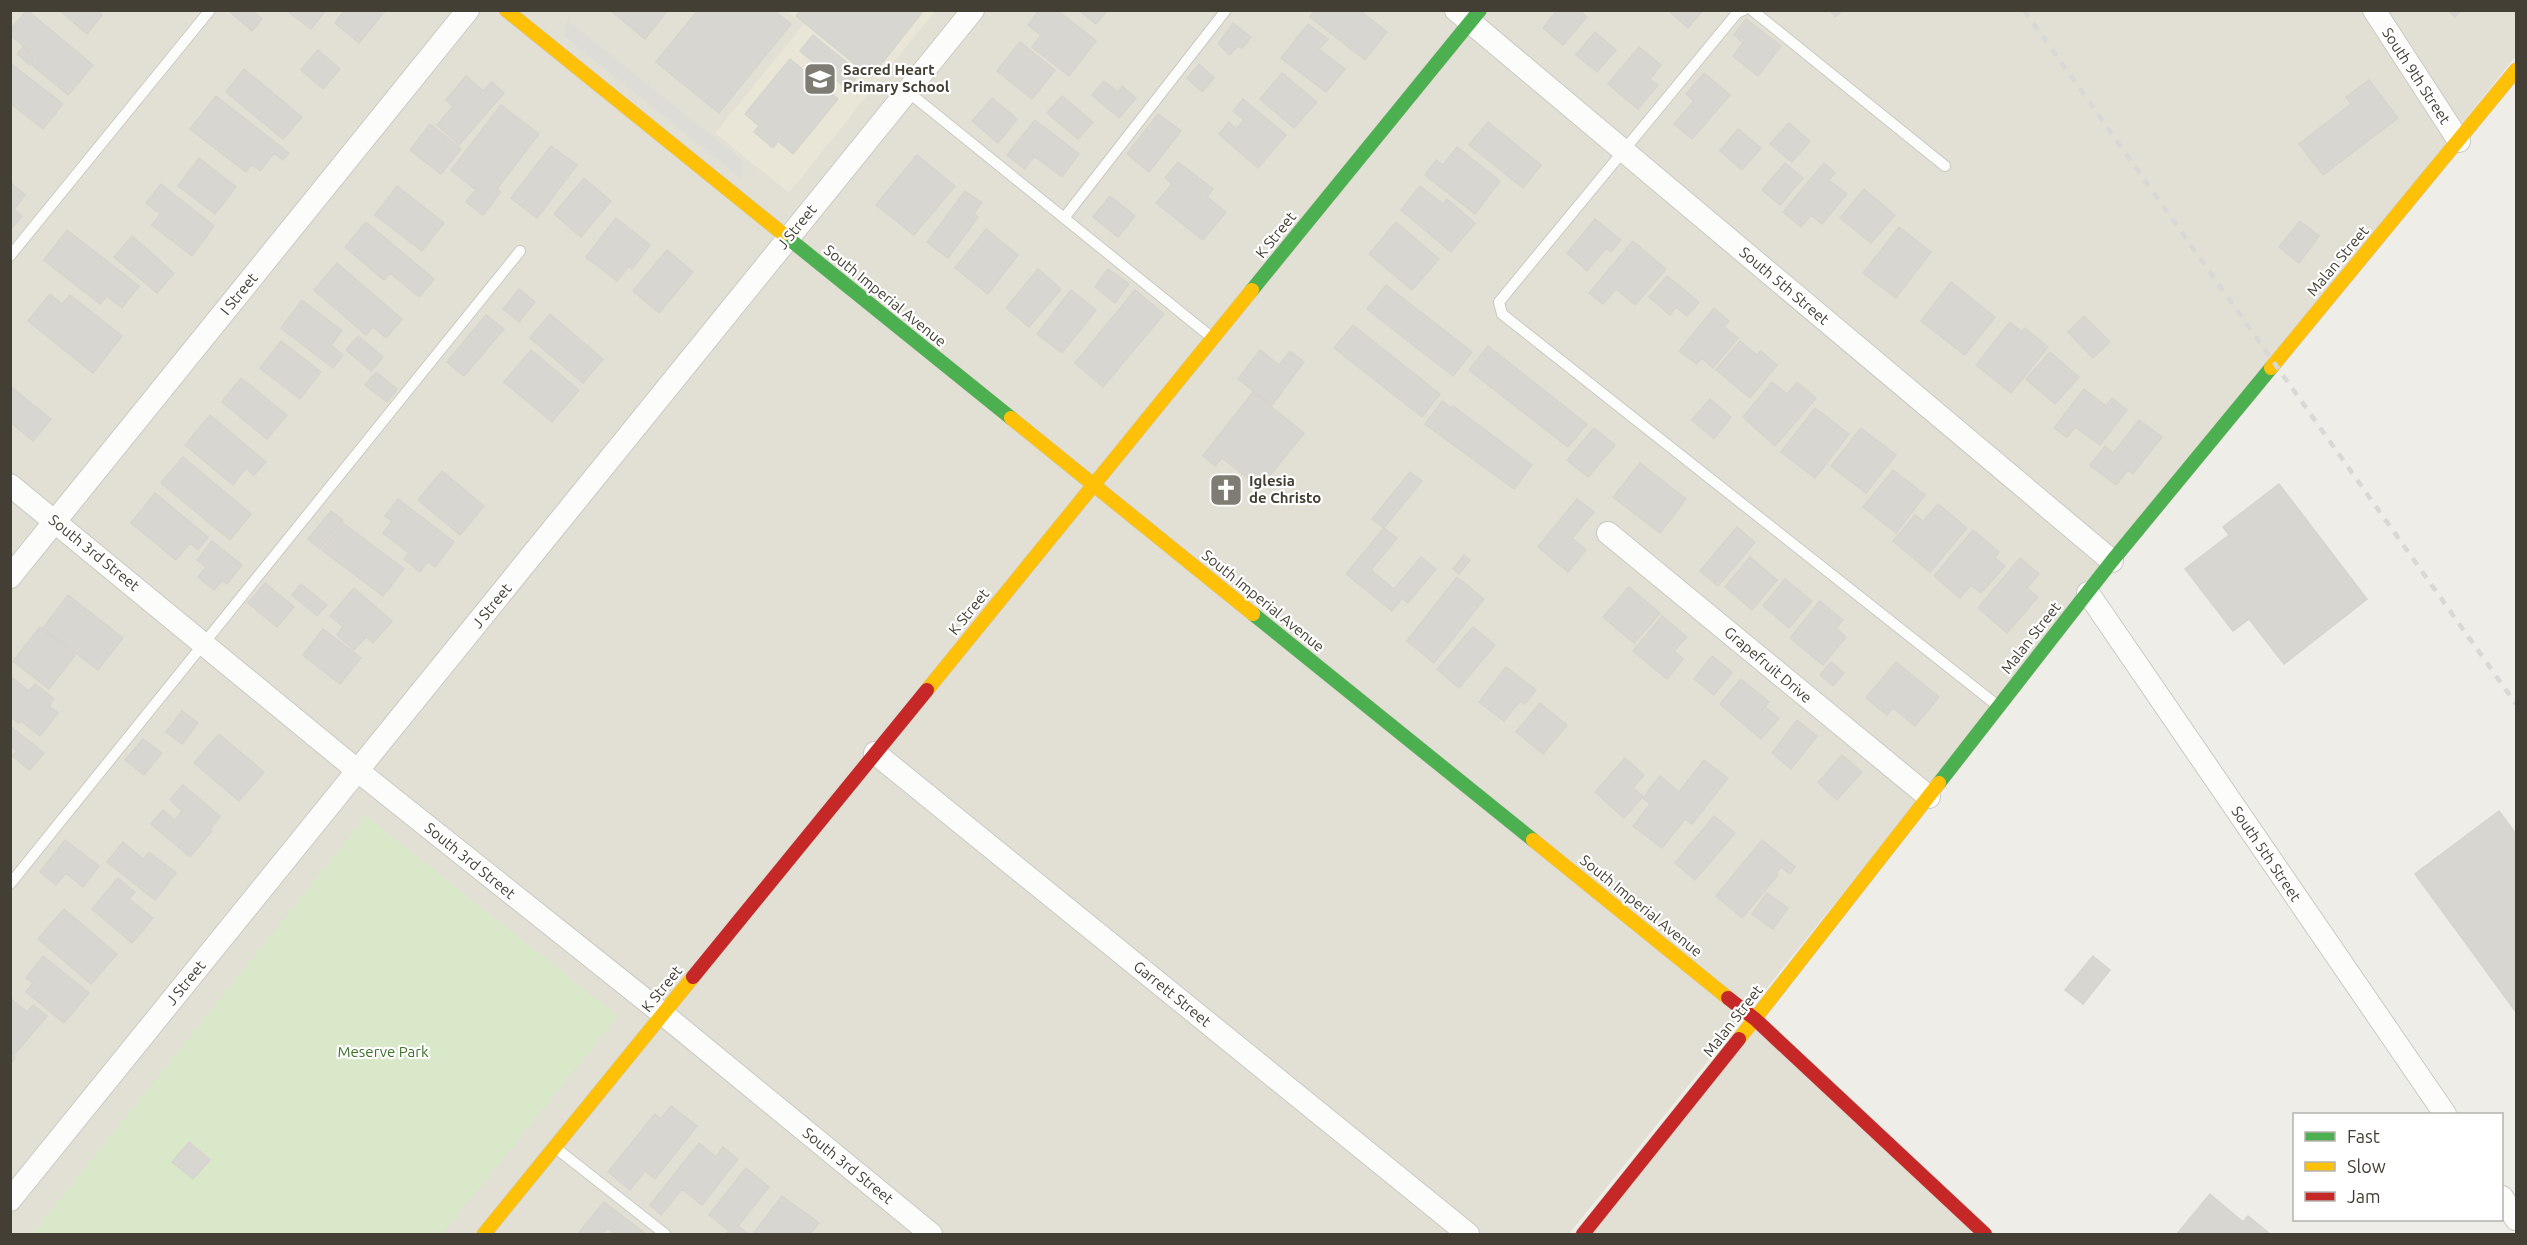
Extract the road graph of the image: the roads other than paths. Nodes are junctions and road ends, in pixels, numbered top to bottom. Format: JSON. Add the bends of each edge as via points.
{"nodes":[{"id":1,"x":210,"y":10,"type":"edge"},
{"id":2,"x":468,"y":10,"type":"edge"},
{"id":3,"x":506,"y":10,"type":"edge"},
{"id":4,"x":973,"y":10,"type":"edge"},
{"id":5,"x":1227,"y":10,"type":"edge"},
{"id":6,"x":1744,"y":10,"type":"edge"},
{"id":7,"x":1752,"y":10,"type":"edge"},
{"id":8,"x":2374,"y":10,"type":"edge"},
{"id":9,"x":1469,"y":14,"type":"edge"},
{"id":10,"x":2517,"y":70,"type":"edge"},
{"id":11,"x":907,"y":90,"type":"junction"},
{"id":12,"x":2459,"y":141,"type":"junction"},
{"id":13,"x":1623,"y":152,"type":"junction"},
{"id":14,"x":1946,"y":166,"type":"dead end"},
{"id":15,"x":1064,"y":218,"type":"junction"},
{"id":16,"x":788,"y":239,"type":"junction"},
{"id":17,"x":520,"y":251,"type":"dead end"},
{"id":18,"x":10,"y":256,"type":"edge"},
{"id":19,"x":1213,"y":339,"type":"junction"},
{"id":20,"x":10,"y":485,"type":"edge"},
{"id":21,"x":1094,"y":485,"type":"junction"},
{"id":22,"x":55,"y":521,"type":"junction"},
{"id":23,"x":1608,"y":533,"type":"dead end"},
{"id":24,"x":2112,"y":561,"type":"junction"},
{"id":25,"x":10,"y":577,"type":"edge"},
{"id":26,"x":2088,"y":593,"type":"junction"},
{"id":27,"x":204,"y":644,"type":"junction"},
{"id":28,"x":1999,"y":707,"type":"junction"},
{"id":29,"x":875,"y":753,"type":"junction"},
{"id":30,"x":358,"y":771,"type":"junction"},
{"id":31,"x":1929,"y":797,"type":"junction"},
{"id":32,"x":10,"y":884,"type":"edge"},
{"id":33,"x":663,"y":1014,"type":"junction"},
{"id":34,"x":1755,"y":1019,"type":"junction"},
{"id":35,"x":2444,"y":1113,"type":"edge"},
{"id":36,"x":555,"y":1147,"type":"junction"},
{"id":37,"x":2503,"y":1198,"type":"edge"},
{"id":38,"x":10,"y":1200,"type":"edge"},
{"id":39,"x":2517,"y":1219,"type":"edge"},
{"id":40,"x":484,"y":1234,"type":"edge"},
{"id":41,"x":664,"y":1234,"type":"edge"},
{"id":42,"x":931,"y":1234,"type":"edge"},
{"id":43,"x":1468,"y":1234,"type":"edge"},
{"id":44,"x":1583,"y":1234,"type":"edge"},
{"id":45,"x":1985,"y":1234,"type":"edge"}],
"edges":[{"from":1,"to":18,"type":"lane"},
{"from":2,"to":22,"type":"street","name":"I Street"},
{"from":3,"to":16,"type":"street","name":"South Imperial Avenue"},
{"from":4,"to":11,"type":"street","name":"J Street"},
{"from":5,"to":15,"type":"lane"},
{"from":6,"to":13,"type":"lane","via":[[1737,13]]},
{"from":7,"to":14,"type":"lane"},
{"from":8,"to":12,"type":"street","name":"South 9th Street"},
{"from":9,"to":13,"type":"street","name":"South 5th Street"},
{"from":9,"to":19,"type":"street","name":"K Street"},
{"from":10,"to":12,"type":"street","name":"Malan Street"},
{"from":11,"to":15,"type":"lane"},
{"from":11,"to":16,"type":"street","name":"J Street"},
{"from":12,"to":24,"type":"street","name":"Malan Street"},
{"from":13,"to":24,"type":"street","name":"South 5th Street"},
{"from":13,"to":28,"type":"lane","via":[[1499,302],[1502,314]]},
{"from":15,"to":19,"type":"lane"},
{"from":16,"to":21,"type":"street","name":"South Imperial Avenue"},
{"from":16,"to":30,"type":"street","name":"J Street"},
{"from":17,"to":27,"type":"lane"},
{"from":19,"to":21,"type":"street","name":"K Street"},
{"from":20,"to":22,"type":"street","name":"South 3rd Street"},
{"from":21,"to":29,"type":"street","name":"K Street"},
{"from":21,"to":34,"type":"street","name":"South Imperial Avenue"},
{"from":22,"to":25,"type":"street","name":"I Street"},
{"from":22,"to":27,"type":"street","name":"South 3rd Street"},
{"from":23,"to":31,"type":"street","name":"Grapefruit Drive"},
{"from":24,"to":26,"type":"street","name":"Malan Street"},
{"from":26,"to":28,"type":"street","name":"Malan Street"},
{"from":26,"to":35,"type":"street","name":"South 5th Street"},
{"from":27,"to":30,"type":"street","name":"South 3rd Street"},
{"from":27,"to":32,"type":"lane"},
{"from":28,"to":31,"type":"street","name":"Malan Street"},
{"from":29,"to":33,"type":"street","name":"K Street"},
{"from":29,"to":43,"type":"street","name":"Garrett Street"},
{"from":30,"to":33,"type":"street","name":"South 3rd Street"},
{"from":30,"to":38,"type":"street","name":"J Street"},
{"from":31,"to":34,"type":"street","name":"Malan Street"},
{"from":33,"to":36,"type":"street","name":"K Street"},
{"from":33,"to":42,"type":"street","name":"South 3rd Street"},
{"from":34,"to":44,"type":"street","name":"Malan Street"},
{"from":34,"to":45,"type":"street","name":"South Imperial Avenue"},
{"from":36,"to":40,"type":"street","name":"K Street"},
{"from":36,"to":41,"type":"lane"},
{"from":37,"to":39,"type":"street"}]}
